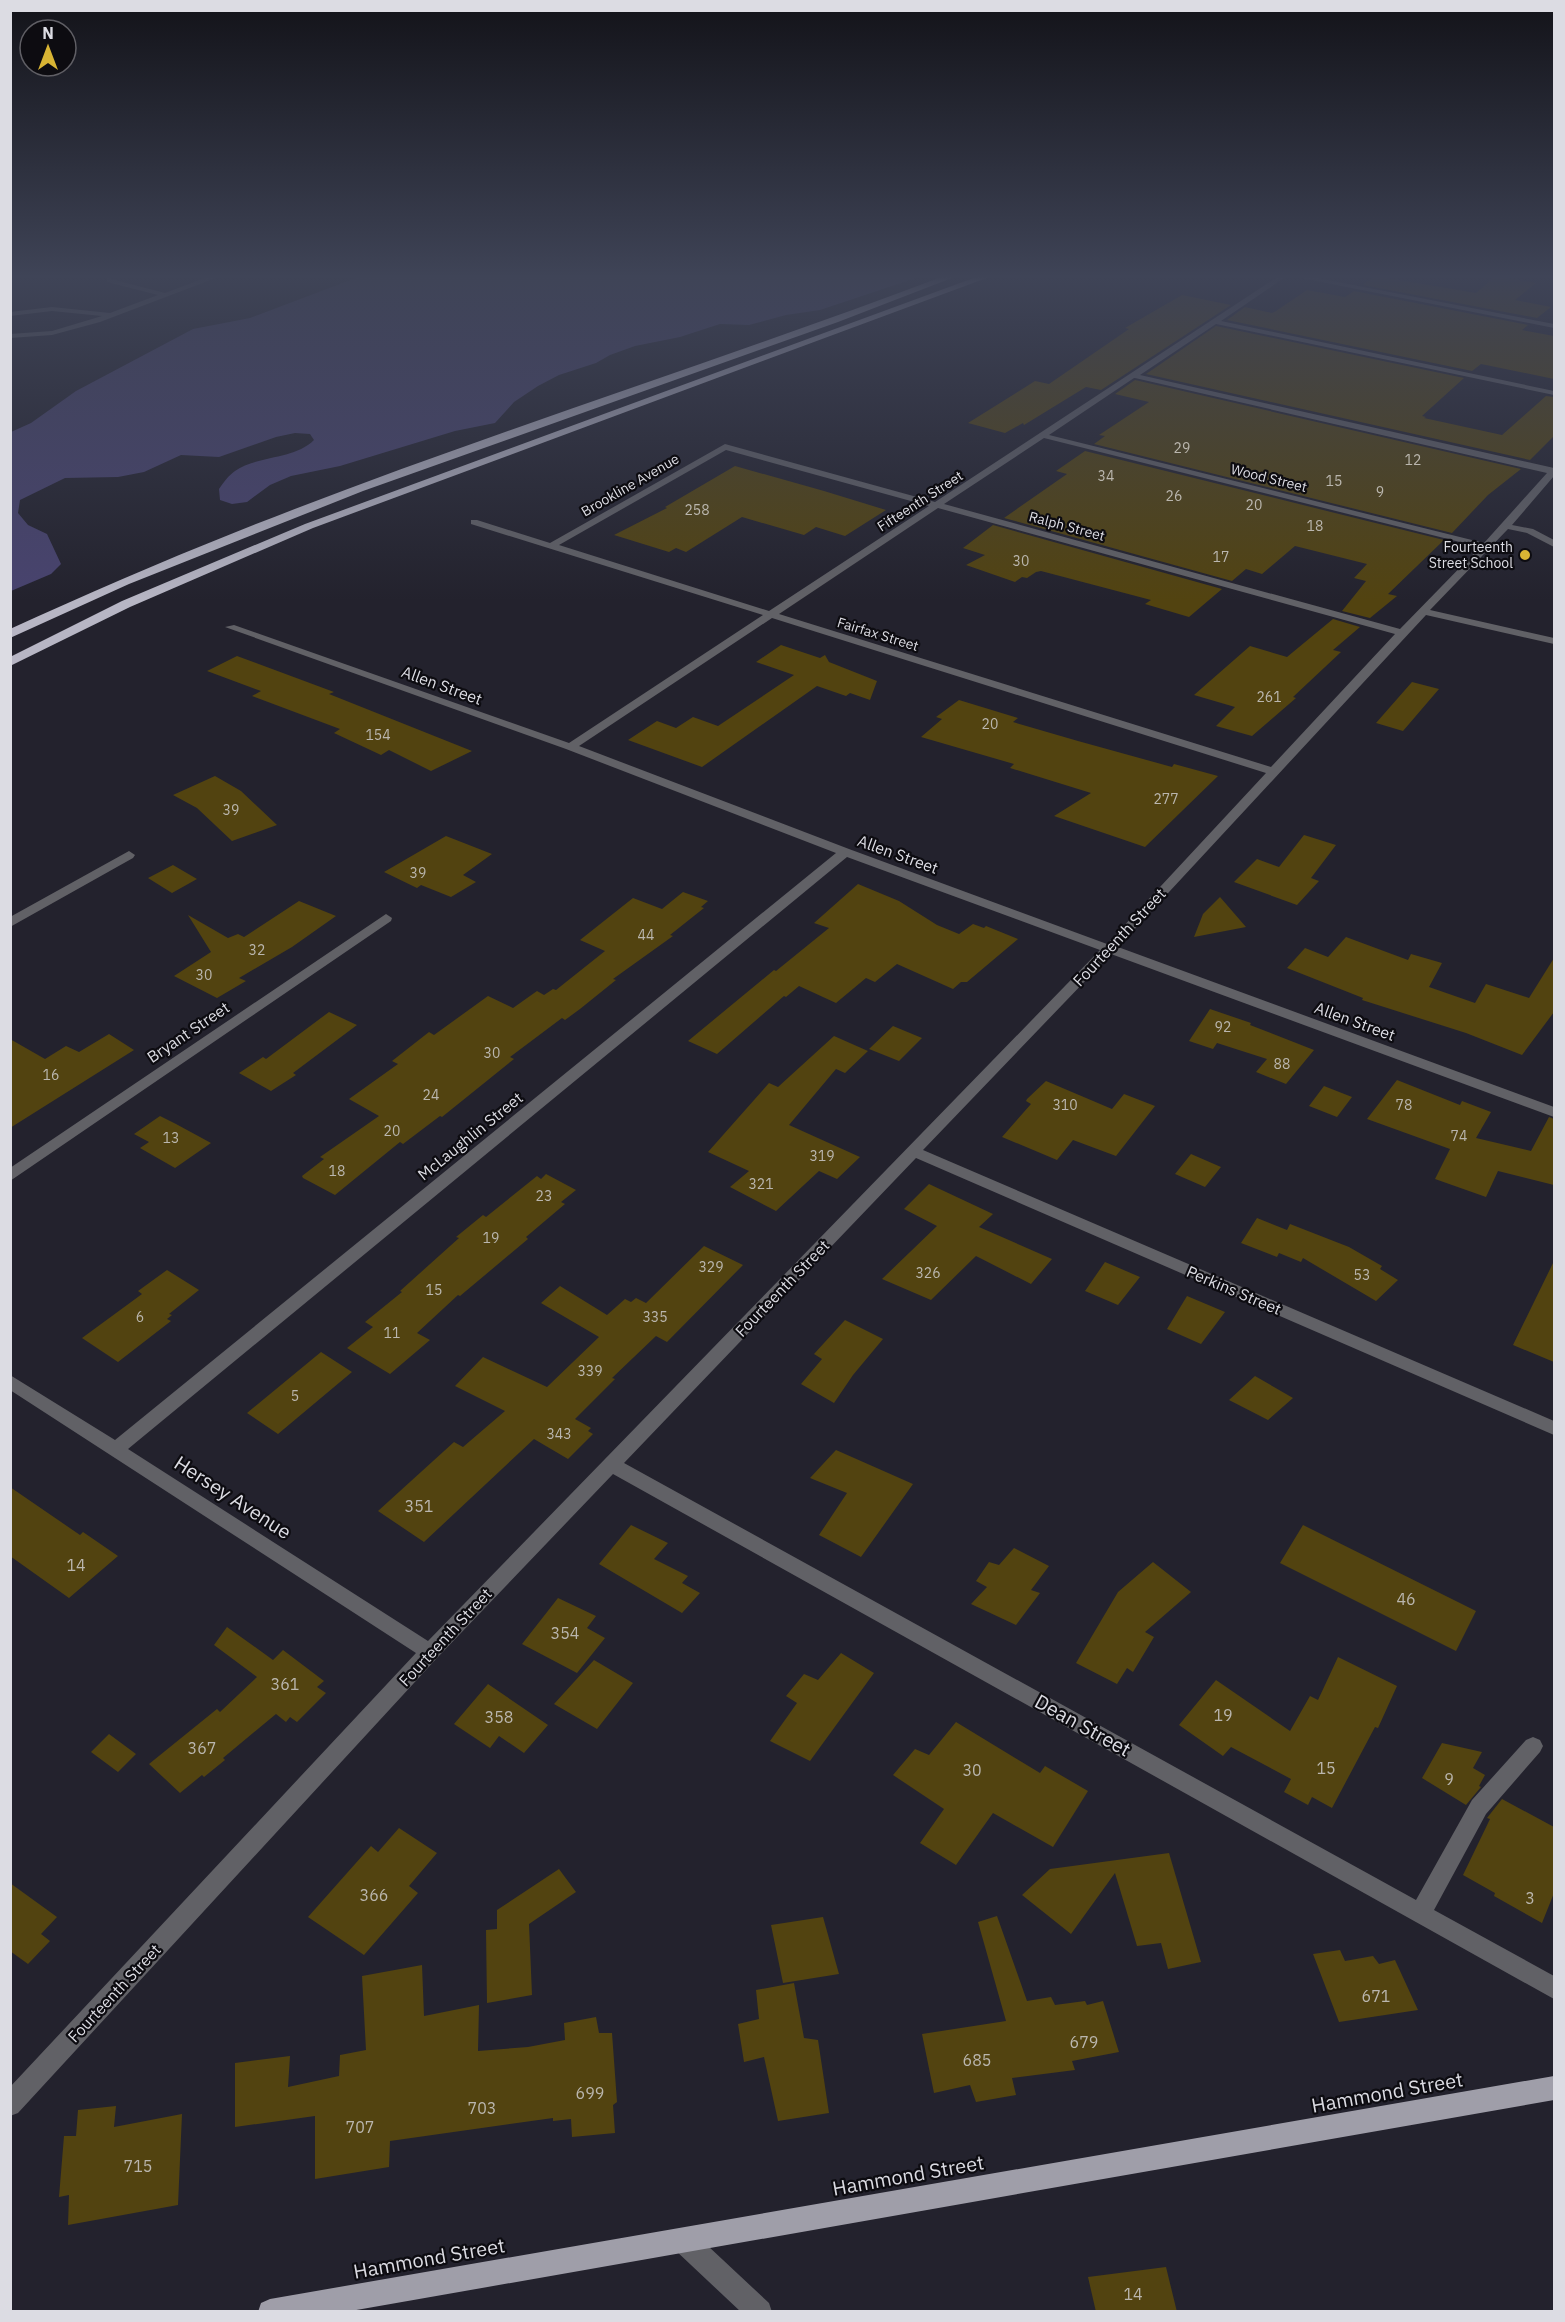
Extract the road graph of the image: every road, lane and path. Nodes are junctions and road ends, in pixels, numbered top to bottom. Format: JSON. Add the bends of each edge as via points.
{"nodes":[{"id":1,"x":653,"y":384,"type":"edge"},
{"id":2,"x":694,"y":384,"type":"edge"},
{"id":3,"x":1122,"y":384,"type":"edge"},
{"id":4,"x":1172,"y":384,"type":"edge"},
{"id":5,"x":1513,"y":384,"type":"edge"},
{"id":6,"x":1554,"y":393,"type":"edge"},
{"id":7,"x":1045,"y":436,"type":"junction"},
{"id":8,"x":724,"y":447,"type":"joint"},
{"id":9,"x":1554,"y":471,"type":"edge"},
{"id":10,"x":938,"y":504,"type":"junction"},
{"id":11,"x":474,"y":522,"type":"dead end"},
{"id":12,"x":1506,"y":526,"type":"junction"},
{"id":13,"x":1554,"y":544,"type":"edge"},
{"id":14,"x":1486,"y":546,"type":"junction"},
{"id":15,"x":549,"y":547,"type":"junction"},
{"id":16,"x":1423,"y":611,"type":"junction"},
{"id":17,"x":769,"y":615,"type":"junction"},
{"id":18,"x":230,"y":627,"type":"dead end"},
{"id":19,"x":1402,"y":633,"type":"junction"},
{"id":20,"x":10,"y":634,"type":"edge"},
{"id":21,"x":1554,"y":641,"type":"edge"},
{"id":22,"x":10,"y":662,"type":"edge"},
{"id":23,"x":570,"y":747,"type":"junction"},
{"id":24,"x":1274,"y":772,"type":"junction"},
{"id":25,"x":845,"y":852,"type":"junction"},
{"id":26,"x":129,"y":855,"type":"dead end"},
{"id":27,"x":386,"y":918,"type":"dead end"},
{"id":28,"x":10,"y":923,"type":"edge"},
{"id":29,"x":1110,"y":948,"type":"junction"},
{"id":30,"x":1554,"y":1112,"type":"edge"},
{"id":31,"x":914,"y":1152,"type":"junction"},
{"id":32,"x":10,"y":1176,"type":"edge"},
{"id":33,"x":10,"y":1380,"type":"edge"},
{"id":34,"x":1554,"y":1428,"type":"edge"},
{"id":35,"x":117,"y":1448,"type":"junction"},
{"id":36,"x":610,"y":1464,"type":"junction"},
{"id":37,"x":430,"y":1652,"type":"junction"},
{"id":38,"x":1533,"y":1746,"type":"dead end"},
{"id":39,"x":1420,"y":1913,"type":"junction"},
{"id":40,"x":1554,"y":1989,"type":"edge"},
{"id":41,"x":1554,"y":2088,"type":"edge"},
{"id":42,"x":10,"y":2105,"type":"edge"},
{"id":43,"x":683,"y":2240,"type":"junction"},
{"id":44,"x":270,"y":2312,"type":"edge"},
{"id":45,"x":760,"y":2312,"type":"edge"}],
"edges":[{"from":1,"to":20,"type":"highway","via":[[283,518],[114,586]]},
{"from":2,"to":22,"type":"highway","via":[[309,526],[126,604]]},
{"from":3,"to":7,"type":"street","name":"Fifteenth Street"},
{"from":4,"to":9,"type":"street"},
{"from":5,"to":6,"type":"street"},
{"from":7,"to":10,"type":"street","name":"Fifteenth Street"},
{"from":7,"to":14,"type":"street","name":"Wood Street"},
{"from":8,"to":10,"type":"street","name":"Ralph Street"},
{"from":8,"to":15,"type":"street","name":"Brookline Avenue"},
{"from":9,"to":12,"type":"street","name":"Fourteenth Street"},
{"from":10,"to":17,"type":"street","name":"Fifteenth Street"},
{"from":10,"to":19,"type":"street","name":"Ralph Street"},
{"from":11,"to":15,"type":"street","name":"Fairfax Street"},
{"from":12,"to":13,"type":"street","via":[[1530,531]]},
{"from":12,"to":14,"type":"street","name":"Fourteenth Street"},
{"from":14,"to":16,"type":"street","name":"Fourteenth Street"},
{"from":15,"to":17,"type":"street","name":"Fairfax Street"},
{"from":16,"to":19,"type":"street","name":"Fourteenth Street"},
{"from":16,"to":21,"type":"street"},
{"from":17,"to":23,"type":"street","name":"Fifteenth Street"},
{"from":17,"to":24,"type":"street","name":"Fairfax Street"},
{"from":18,"to":23,"type":"street","name":"Allen Street"},
{"from":19,"to":24,"type":"street","name":"Fourteenth Street"},
{"from":23,"to":25,"type":"street","name":"Allen Street"},
{"from":24,"to":29,"type":"street","name":"Fourteenth Street"},
{"from":25,"to":29,"type":"street","name":"Allen Street"},
{"from":25,"to":35,"type":"street","name":"McLaughlin Street"},
{"from":26,"to":28,"type":"street"},
{"from":27,"to":32,"type":"street","name":"Bryant Street"},
{"from":29,"to":30,"type":"street","name":"Allen Street"},
{"from":29,"to":31,"type":"street","name":"Fourteenth Street"},
{"from":31,"to":34,"type":"street","name":"Perkins Street"},
{"from":31,"to":36,"type":"street","name":"Fourteenth Street"},
{"from":33,"to":35,"type":"street","name":"Hersey Avenue"},
{"from":35,"to":37,"type":"street","name":"Hersey Avenue"},
{"from":36,"to":37,"type":"street","name":"Fourteenth Street"},
{"from":36,"to":39,"type":"street","name":"Dean Street"},
{"from":37,"to":42,"type":"street","name":"Fourteenth Street"},
{"from":38,"to":39,"type":"street","via":[[1479,1807]]},
{"from":39,"to":40,"type":"street","name":"Dean Street"},
{"from":41,"to":43,"type":"main road","name":"Hammond Street"},
{"from":43,"to":44,"type":"main road","name":"Hammond Street"},
{"from":43,"to":45,"type":"street"}]}
